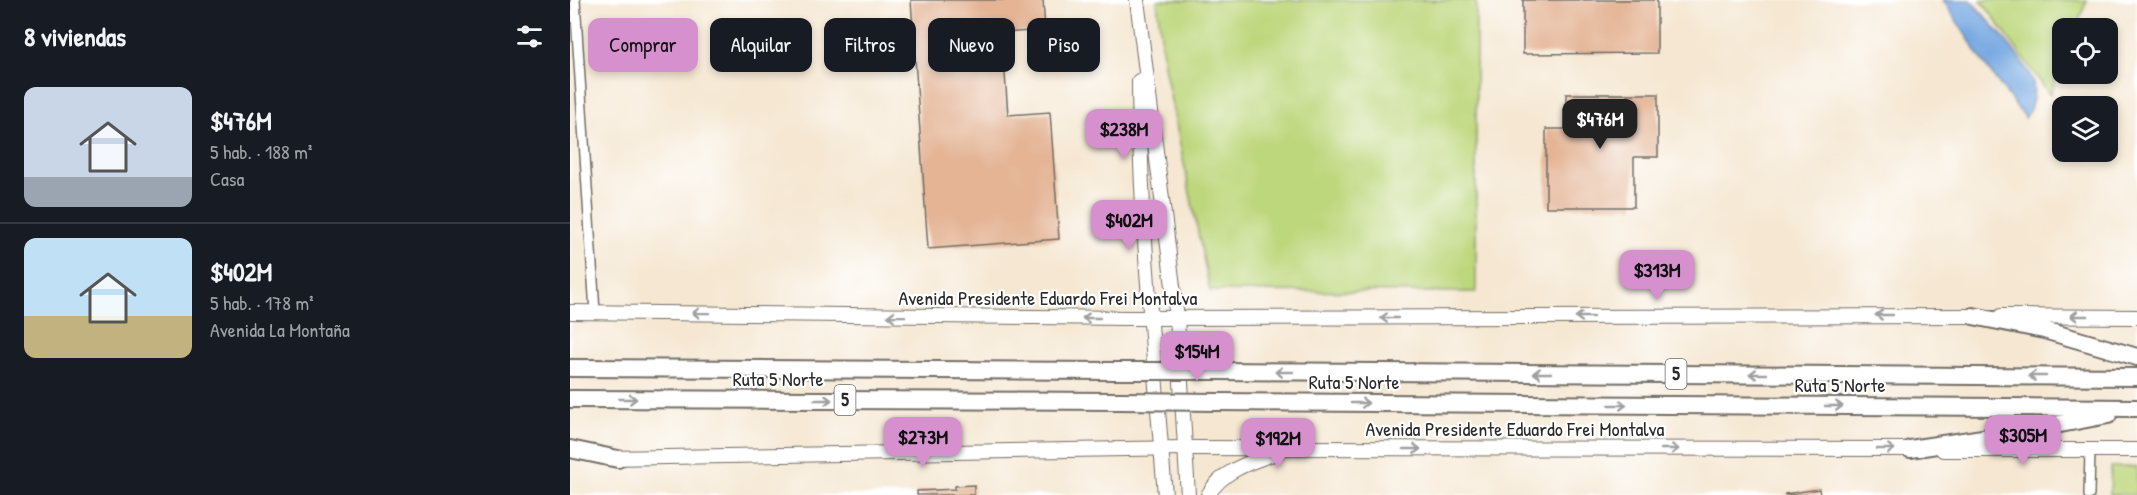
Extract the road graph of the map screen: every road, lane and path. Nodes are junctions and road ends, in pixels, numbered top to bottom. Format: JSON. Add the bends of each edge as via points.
{"nodes":[{"id":1,"x":574,"y":0,"type":"edge"},
{"id":2,"x":1137,"y":0,"type":"edge"},
{"id":3,"x":1139,"y":25,"type":"junction"},
{"id":4,"x":570,"y":312,"type":"edge"},
{"id":5,"x":595,"y":312,"type":"junction"},
{"id":6,"x":1973,"y":316,"type":"junction"},
{"id":7,"x":2137,"y":317,"type":"edge"},
{"id":8,"x":1149,"y":318,"type":"junction"},
{"id":9,"x":1177,"y":318,"type":"junction"},
{"id":10,"x":2137,"y":357,"type":"edge"},
{"id":11,"x":570,"y":368,"type":"edge"},
{"id":12,"x":2137,"y":377,"type":"edge"},
{"id":13,"x":570,"y":399,"type":"edge"},
{"id":14,"x":2136,"y":408,"type":"edge"},
{"id":15,"x":1161,"y":448,"type":"junction"},
{"id":16,"x":1185,"y":448,"type":"junction"},
{"id":17,"x":1290,"y":448,"type":"junction"},
{"id":18,"x":570,"y":449,"type":"edge"},
{"id":19,"x":1910,"y":449,"type":"junction"},
{"id":20,"x":2090,"y":450,"type":"junction"},
{"id":21,"x":2137,"y":450,"type":"edge"},
{"id":22,"x":570,"y":457,"type":"edge"},
{"id":23,"x":618,"y":459,"type":"junction"},
{"id":24,"x":1165,"y":495,"type":"edge"},
{"id":25,"x":1188,"y":495,"type":"edge"},
{"id":26,"x":1208,"y":495,"type":"edge"},
{"id":27,"x":2089,"y":495,"type":"edge"}],
"edges":[{"from":1,"to":5,"type":"street"},
{"from":2,"to":3,"type":"main road"},
{"from":3,"to":8,"type":"main road","via":[[1139,148]]},
{"from":3,"to":9,"type":"main road"},
{"from":4,"to":5,"type":"main road","name":"Avenida Presidente Eduardo Frei Montalva"},
{"from":8,"to":5,"type":"main road","name":"Avenida Presidente Eduardo Frei Montalva","one_way":true},
{"from":7,"to":6,"type":"main road","name":"Avenida Presidente Eduardo Frei Montalva","one_way":true},
{"from":6,"to":9,"type":"main road","name":"Avenida Presidente Eduardo Frei Montalva","one_way":true},
{"from":6,"to":10,"type":"highway"},
{"from":8,"to":9,"type":"main road","name":"Avenida Presidente Eduardo Frei Montalva"},
{"from":8,"to":15,"type":"main road"},
{"from":9,"to":16,"type":"main road"},
{"from":12,"to":11,"type":"highway","name":"Ruta 5 Norte","number":"5","one_way":true,"bridge":true},
{"from":13,"to":14,"type":"highway","name":"Ruta 5 Norte","number":"5","one_way":true,"bridge":true},
{"from":14,"to":19,"type":"highway","via":[[2068,424]]},
{"from":15,"to":16,"type":"main road","name":"Avenida Presidente Eduardo Frei Montalva"},
{"from":15,"to":23,"type":"main road","name":"Avenida Presidente Eduardo Frei Montalva"},
{"from":15,"to":24,"type":"main road"},
{"from":16,"to":17,"type":"main road","name":"Avenida Presidente Eduardo Frei Montalva"},
{"from":16,"to":25,"type":"main road"},
{"from":17,"to":19,"type":"main road","name":"Avenida Presidente Eduardo Frei Montalva","one_way":true},
{"from":17,"to":26,"type":"main road","via":[[1232,470]]},
{"from":18,"to":23,"type":"highway"},
{"from":19,"to":20,"type":"main road","name":"Avenida Presidente Eduardo Frei Montalva"},
{"from":20,"to":21,"type":"main road","name":"Avenida Presidente Eduardo Frei Montalva"},
{"from":20,"to":27,"type":"street"},
{"from":22,"to":23,"type":"main road","name":"Avenida Presidente Eduardo Frei Montalva"}]}
